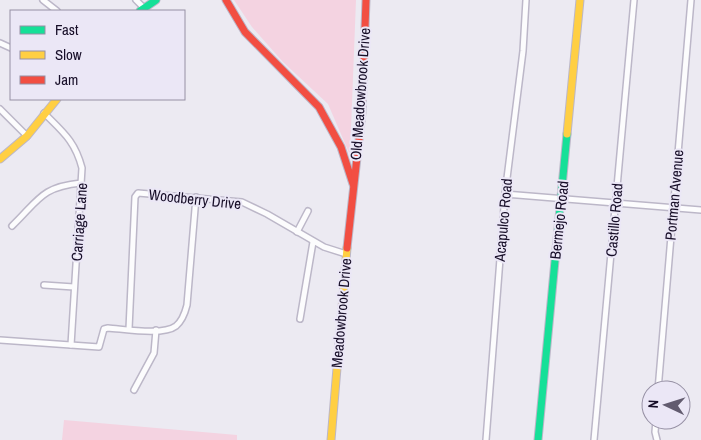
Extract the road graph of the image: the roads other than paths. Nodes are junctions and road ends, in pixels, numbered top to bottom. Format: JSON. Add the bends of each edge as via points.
{"nodes":[{"id":1,"x":43,"y":0,"type":"edge"},
{"id":2,"x":136,"y":0,"type":"edge"},
{"id":3,"x":156,"y":0,"type":"edge"},
{"id":4,"x":226,"y":0,"type":"edge"},
{"id":5,"x":366,"y":0,"type":"edge"},
{"id":6,"x":526,"y":0,"type":"edge"},
{"id":7,"x":580,"y":0,"type":"edge"},
{"id":8,"x":634,"y":0,"type":"edge"},
{"id":9,"x":691,"y":0,"type":"edge"},
{"id":10,"x":56,"y":10,"type":"edge"},
{"id":11,"x":142,"y":10,"type":"edge"},
{"id":12,"x":57,"y":100,"type":"edge"},
{"id":13,"x":0,"y":109,"type":"edge"},
{"id":14,"x":44,"y":113,"type":"junction"},
{"id":15,"x":26,"y":136,"type":"junction"},
{"id":16,"x":0,"y":159,"type":"edge"},
{"id":17,"x":81,"y":183,"type":"junction"},
{"id":18,"x":354,"y":187,"type":"junction"},
{"id":19,"x":505,"y":194,"type":"junction"},
{"id":20,"x":196,"y":197,"type":"junction"},
{"id":21,"x":560,"y":199,"type":"junction"},
{"id":22,"x":615,"y":203,"type":"junction"},
{"id":23,"x":673,"y":207,"type":"junction"},
{"id":24,"x":701,"y":210,"type":"edge"},
{"id":25,"x":308,"y":211,"type":"dead end"},
{"id":26,"x":12,"y":226,"type":"dead end"},
{"id":27,"x":297,"y":232,"type":"junction"},
{"id":28,"x":313,"y":242,"type":"junction"},
{"id":29,"x":346,"y":254,"type":"junction"},
{"id":30,"x":44,"y":285,"type":"dead end"},
{"id":31,"x":74,"y":288,"type":"junction"},
{"id":32,"x":300,"y":319,"type":"dead end"},
{"id":33,"x":129,"y":329,"type":"junction"},
{"id":34,"x":156,"y":330,"type":"junction"},
{"id":35,"x":0,"y":340,"type":"edge"},
{"id":36,"x":71,"y":345,"type":"junction"},
{"id":37,"x":659,"y":380,"type":"edge"},
{"id":38,"x":134,"y":390,"type":"dead end"},
{"id":39,"x":331,"y":440,"type":"edge"},
{"id":40,"x":486,"y":440,"type":"edge"},
{"id":41,"x":538,"y":440,"type":"edge"},
{"id":42,"x":594,"y":440,"type":"edge"}],
"edges":[{"from":1,"to":10,"type":"street"},
{"from":2,"to":11,"type":"street"},
{"from":3,"to":11,"type":"street"},
{"from":4,"to":18,"type":"street","via":[[245,32],[319,107],[341,147]]},
{"from":5,"to":18,"type":"street","name":"Old Meadowbrook Drive","via":[[364,79]]},
{"from":6,"to":19,"type":"street","name":"Acapulco Road","via":[[523,51]]},
{"from":7,"to":21,"type":"street","name":"Bermejo Road","via":[[577,55]]},
{"from":8,"to":22,"type":"street","name":"Castillo Road"},
{"from":9,"to":23,"type":"street","name":"Portman Avenue"},
{"from":12,"to":14,"type":"street"},
{"from":13,"to":15,"type":"street"},
{"from":14,"to":15,"type":"street"},
{"from":14,"to":17,"type":"street","name":"Carriage Lane","via":[[77,150],[82,168]]},
{"from":15,"to":16,"type":"street"},
{"from":17,"to":26,"type":"street","via":[[60,185],[46,192]]},
{"from":17,"to":31,"type":"street","name":"Carriage Lane"},
{"from":18,"to":29,"type":"street","name":"Meadowbrook Drive"},
{"from":19,"to":21,"type":"street"},
{"from":19,"to":40,"type":"street","name":"Acapulco Road"},
{"from":20,"to":27,"type":"street","name":"Woodberry Drive","via":[[249,205]]},
{"from":20,"to":33,"type":"street","name":"Woodberry Drive","via":[[138,193],[135,197]]},
{"from":20,"to":34,"type":"street","via":[[190,281],[184,314],[174,327]]},
{"from":21,"to":22,"type":"street"},
{"from":21,"to":41,"type":"street","name":"Bermejo Road"},
{"from":22,"to":23,"type":"street"},
{"from":22,"to":42,"type":"street","name":"Castillo Road"},
{"from":23,"to":24,"type":"street"},
{"from":23,"to":37,"type":"street","name":"Portman Avenue"},
{"from":25,"to":27,"type":"street"},
{"from":27,"to":28,"type":"street","name":"Woodberry Drive"},
{"from":28,"to":29,"type":"street","name":"Woodberry Drive"},
{"from":28,"to":32,"type":"street"},
{"from":29,"to":39,"type":"street","name":"Meadowbrook Drive"},
{"from":30,"to":31,"type":"street"},
{"from":31,"to":36,"type":"street","name":"Carriage Lane"},
{"from":33,"to":34,"type":"street"},
{"from":33,"to":36,"type":"street","via":[[104,329],[99,347]]},
{"from":34,"to":38,"type":"street","via":[[154,353]]},
{"from":35,"to":36,"type":"street"}]}
